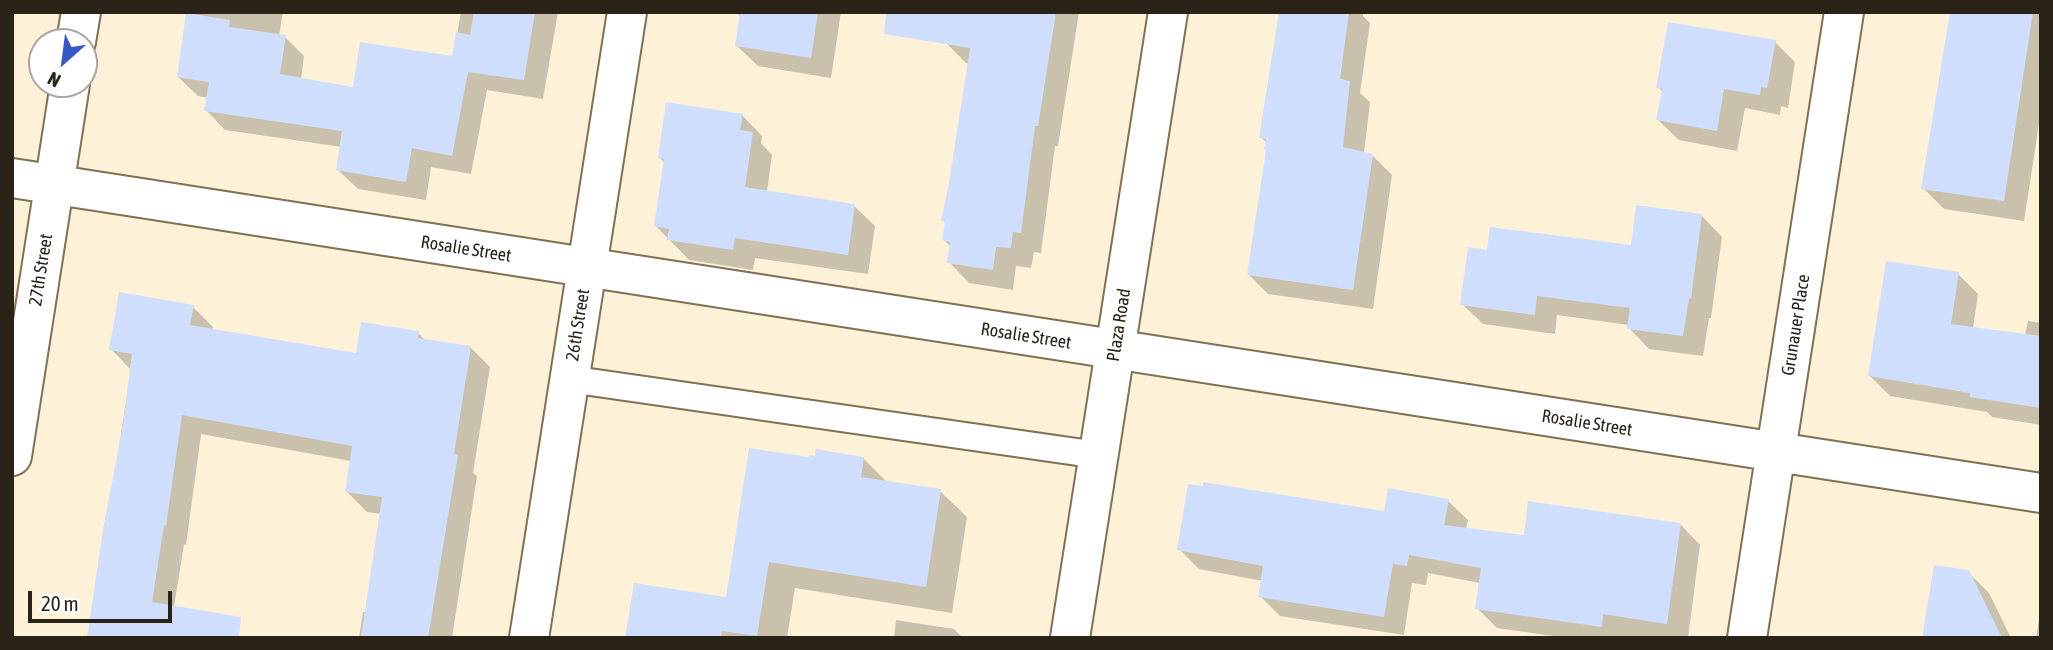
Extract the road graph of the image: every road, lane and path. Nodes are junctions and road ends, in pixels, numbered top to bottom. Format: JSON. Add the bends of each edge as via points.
{"nodes":[{"id":1,"x":626,"y":12,"type":"edge"},
{"id":2,"x":1168,"y":12,"type":"edge"},
{"id":3,"x":1844,"y":12,"type":"edge"},
{"id":4,"x":68,"y":98,"type":"edge"},
{"id":5,"x":12,"y":178,"type":"edge"},
{"id":6,"x":55,"y":184,"type":"junction"},
{"id":7,"x":586,"y":267,"type":"junction"},
{"id":8,"x":1115,"y":349,"type":"junction"},
{"id":9,"x":569,"y":379,"type":"junction"},
{"id":10,"x":1776,"y":452,"type":"junction"},
{"id":11,"x":12,"y":456,"type":"edge"},
{"id":12,"x":1098,"y":456,"type":"junction"},
{"id":13,"x":2041,"y":493,"type":"edge"},
{"id":14,"x":529,"y":638,"type":"edge"},
{"id":15,"x":1070,"y":638,"type":"edge"},
{"id":16,"x":1747,"y":638,"type":"edge"}],
"edges":[{"from":1,"to":7,"type":"street","name":"26th Street"},
{"from":2,"to":8,"type":"street","name":"Plaza Road"},
{"from":3,"to":10,"type":"street","name":"Grunauer Place"},
{"from":4,"to":6,"type":"street","name":"27th Street"},
{"from":5,"to":6,"type":"street","name":"Rosalie Street"},
{"from":6,"to":7,"type":"street","name":"Rosalie Street"},
{"from":6,"to":11,"type":"street","name":"27th Street"},
{"from":7,"to":8,"type":"street","name":"Rosalie Street"},
{"from":7,"to":9,"type":"street","name":"26th Street"},
{"from":8,"to":10,"type":"street","name":"Rosalie Street"},
{"from":8,"to":12,"type":"street","name":"Plaza Road"},
{"from":9,"to":12,"type":"lane"},
{"from":9,"to":14,"type":"street","name":"26th Street"},
{"from":10,"to":13,"type":"street","name":"Rosalie Street"},
{"from":10,"to":16,"type":"street","name":"Grunauer Place"},
{"from":12,"to":15,"type":"street","name":"Plaza Road"}]}
